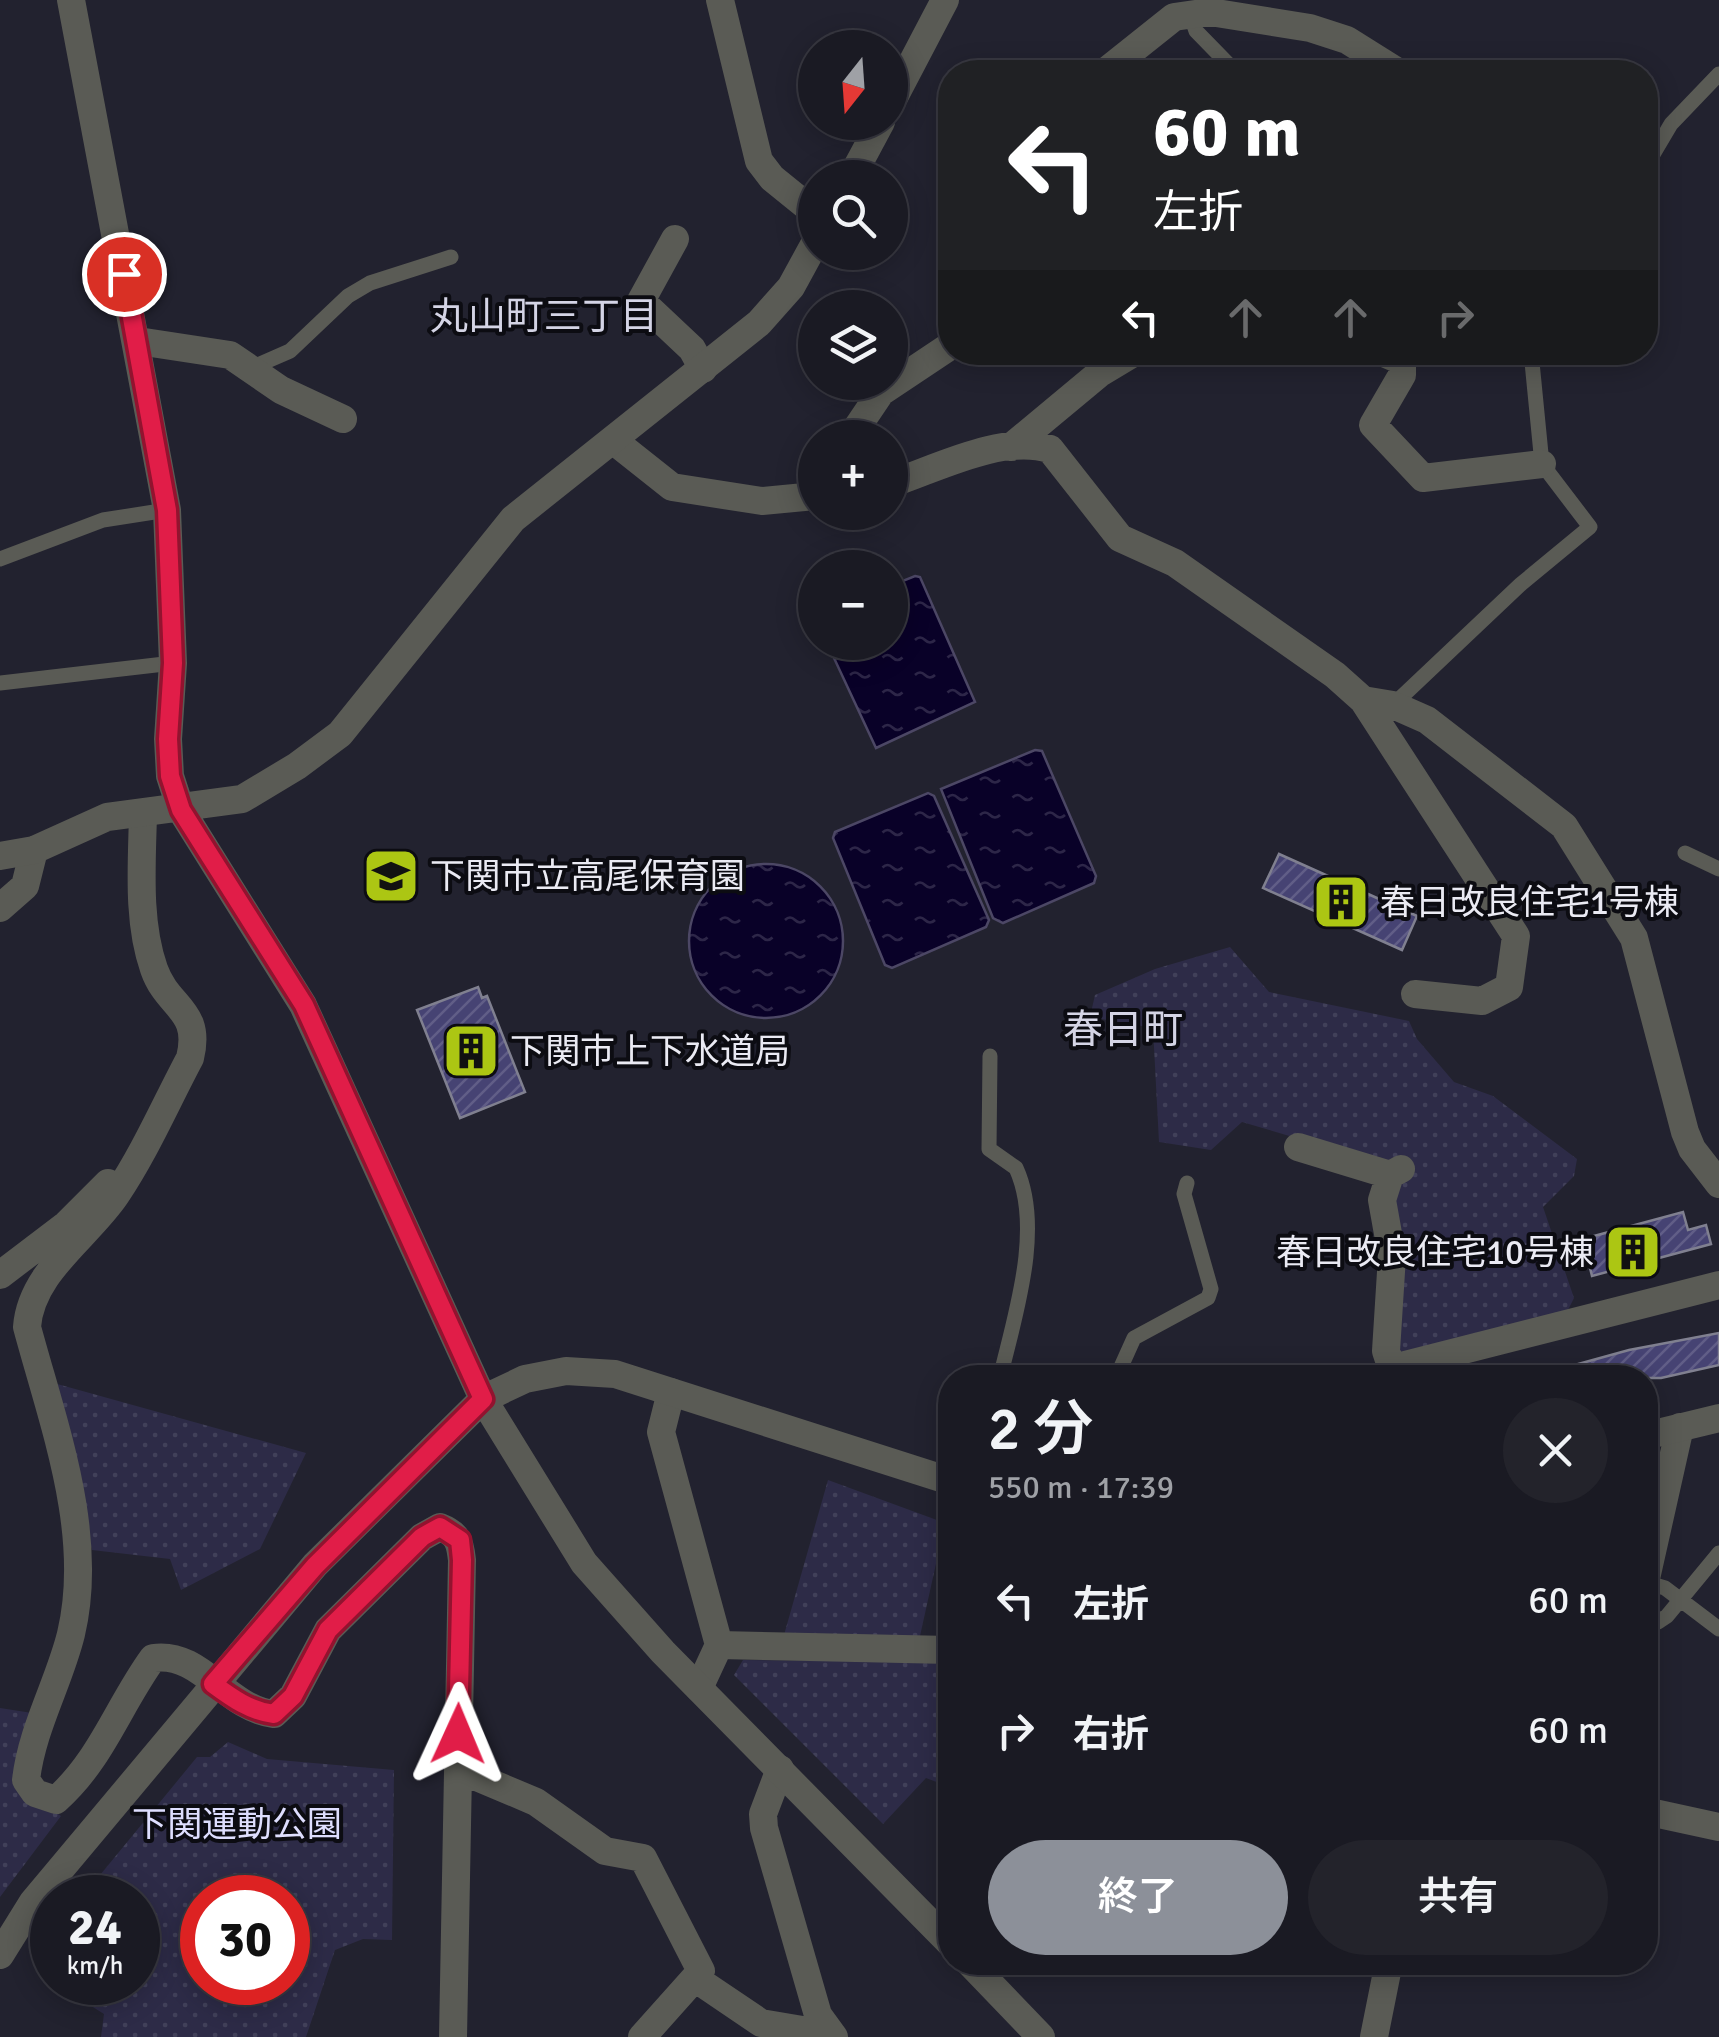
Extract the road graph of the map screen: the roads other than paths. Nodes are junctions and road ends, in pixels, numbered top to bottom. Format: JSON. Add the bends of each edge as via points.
{"nodes":[{"id":1,"x":72,"y":0,"type":"edge"},
{"id":2,"x":720,"y":0,"type":"edge"},
{"id":3,"x":945,"y":0,"type":"edge"},
{"id":4,"x":1190,"y":14,"type":"junction"},
{"id":5,"x":1120,"y":60,"type":"edge"},
{"id":6,"x":1224,"y":60,"type":"edge"},
{"id":7,"x":1379,"y":60,"type":"edge"},
{"id":8,"x":908,"y":70,"type":"edge"},
{"id":9,"x":1719,"y":74,"type":"edge"},
{"id":10,"x":1658,"y":146,"type":"edge"},
{"id":11,"x":798,"y":200,"type":"edge"},
{"id":12,"x":676,"y":239,"type":"dead end"},
{"id":13,"x":451,"y":257,"type":"dead end"},
{"id":14,"x":800,"y":270,"type":"edge"},
{"id":15,"x":138,"y":341,"type":"junction"},
{"id":16,"x":938,"y":354,"type":"edge"},
{"id":17,"x":1113,"y":365,"type":"edge"},
{"id":18,"x":1402,"y":365,"type":"edge"},
{"id":19,"x":1532,"y":365,"type":"edge"},
{"id":20,"x":253,"y":367,"type":"junction"},
{"id":21,"x":703,"y":368,"type":"junction"},
{"id":22,"x":344,"y":418,"type":"dead end"},
{"id":23,"x":863,"y":420,"type":"edge"},
{"id":24,"x":614,"y":441,"type":"junction"},
{"id":25,"x":1010,"y":448,"type":"junction"},
{"id":26,"x":1542,"y":464,"type":"junction"},
{"id":27,"x":908,"y":479,"type":"edge"},
{"id":28,"x":798,"y":497,"type":"edge"},
{"id":29,"x":167,"y":510,"type":"junction"},
{"id":30,"x":0,"y":560,"type":"edge"},
{"id":31,"x":173,"y":663,"type":"junction"},
{"id":32,"x":0,"y":683,"type":"edge"},
{"id":33,"x":1364,"y":700,"type":"junction"},
{"id":34,"x":1394,"y":705,"type":"junction"},
{"id":35,"x":181,"y":810,"type":"junction"},
{"id":36,"x":143,"y":813,"type":"junction"},
{"id":37,"x":34,"y":850,"type":"junction"},
{"id":38,"x":1684,"y":853,"type":"dead end"},
{"id":39,"x":0,"y":856,"type":"edge"},
{"id":40,"x":1719,"y":870,"type":"edge"},
{"id":41,"x":0,"y":908,"type":"edge"},
{"id":42,"x":1415,"y":994,"type":"dead end"},
{"id":43,"x":990,"y":1056,"type":"dead end"},
{"id":44,"x":1298,"y":1148,"type":"dead end"},
{"id":45,"x":138,"y":1154,"type":"junction"},
{"id":46,"x":1187,"y":1183,"type":"dead end"},
{"id":47,"x":1719,"y":1184,"type":"edge"},
{"id":48,"x":0,"y":1275,"type":"edge"},
{"id":49,"x":1719,"y":1285,"type":"edge"},
{"id":50,"x":1004,"y":1365,"type":"edge"},
{"id":51,"x":1122,"y":1365,"type":"edge"},
{"id":52,"x":1391,"y":1365,"type":"edge"},
{"id":53,"x":1420,"y":1365,"type":"edge"},
{"id":54,"x":671,"y":1392,"type":"junction"},
{"id":55,"x":483,"y":1399,"type":"junction"},
{"id":56,"x":1719,"y":1418,"type":"edge"},
{"id":57,"x":1680,"y":1427,"type":"junction"},
{"id":58,"x":1658,"y":1433,"type":"edge"},
{"id":59,"x":938,"y":1476,"type":"edge"},
{"id":60,"x":1658,"y":1524,"type":"edge"},
{"id":61,"x":1719,"y":1553,"type":"edge"},
{"id":62,"x":1658,"y":1588,"type":"edge"},
{"id":63,"x":1681,"y":1599,"type":"junction"},
{"id":64,"x":1658,"y":1622,"type":"edge"},
{"id":65,"x":1719,"y":1629,"type":"edge"},
{"id":66,"x":720,"y":1644,"type":"junction"},
{"id":67,"x":938,"y":1650,"type":"edge"},
{"id":68,"x":213,"y":1684,"type":"junction"},
{"id":69,"x":699,"y":1688,"type":"junction"},
{"id":70,"x":458,"y":1769,"type":"junction"},
{"id":71,"x":780,"y":1769,"type":"junction"},
{"id":72,"x":1658,"y":1814,"type":"edge"},
{"id":73,"x":1719,"y":1826,"type":"edge"},
{"id":74,"x":938,"y":1931,"type":"edge"},
{"id":75,"x":0,"y":1955,"type":"edge"},
{"id":76,"x":981,"y":1975,"type":"edge"},
{"id":77,"x":1386,"y":1975,"type":"edge"},
{"id":78,"x":696,"y":1979,"type":"junction"},
{"id":79,"x":832,"y":2036,"type":"edge"},
{"id":80,"x":453,"y":2037,"type":"edge"},
{"id":81,"x":642,"y":2037,"type":"edge"},
{"id":82,"x":1041,"y":2037,"type":"edge"},
{"id":83,"x":1374,"y":2037,"type":"edge"}],
"edges":[{"from":1,"to":15,"type":"street"},
{"from":2,"to":11,"type":"street","via":[[759,161]]},
{"from":3,"to":8,"type":"street"},
{"from":4,"to":5,"type":"street","via":[[1174,17]]},
{"from":4,"to":6,"type":"lane","via":[[1196,31]]},
{"from":4,"to":7,"type":"street","via":[[1310,28]]},
{"from":9,"to":10,"type":"lane"},
{"from":12,"to":21,"type":"street","via":[[640,301]]},
{"from":13,"to":20,"type":"lane","via":[[370,282],[290,351]]},
{"from":14,"to":21,"type":"street","via":[[758,323]]},
{"from":15,"to":20,"type":"street","via":[[230,354]]},
{"from":15,"to":29,"type":"street"},
{"from":16,"to":23,"type":"street","via":[[882,392]]},
{"from":17,"to":25,"type":"street"},
{"from":18,"to":26,"type":"street","via":[[1372,426],[1423,478]]},
{"from":19,"to":26,"type":"lane"},
{"from":20,"to":22,"type":"street","via":[[281,390]]},
{"from":21,"to":24,"type":"street"},
{"from":24,"to":28,"type":"street","via":[[672,487],[762,501]]},
{"from":24,"to":35,"type":"street","via":[[513,519],[340,734],[242,799]]},
{"from":25,"to":27,"type":"street"},
{"from":25,"to":33,"type":"street","via":[[1050,449],[1120,538],[1175,563]]},
{"from":26,"to":34,"type":"lane","via":[[1590,528]]},
{"from":29,"to":30,"type":"lane","via":[[103,520]]},
{"from":29,"to":31,"type":"street"},
{"from":31,"to":32,"type":"lane"},
{"from":31,"to":35,"type":"street","via":[[170,776]]},
{"from":33,"to":34,"type":"street"},
{"from":33,"to":42,"type":"street","via":[[1516,936],[1509,986],[1482,1001]]},
{"from":34,"to":47,"type":"street","via":[[1454,737],[1564,826],[1634,938],[1692,1150]]},
{"from":35,"to":36,"type":"street"},
{"from":35,"to":55,"type":"street","via":[[304,1005]]},
{"from":36,"to":37,"type":"street","via":[[107,816]]},
{"from":36,"to":45,"type":"street","via":[[145,932],[162,986],[189,1016],[195,1038]]},
{"from":37,"to":39,"type":"street"},
{"from":37,"to":41,"type":"street","via":[[25,886]]},
{"from":38,"to":40,"type":"lane"},
{"from":43,"to":50,"type":"lane","via":[[989,1149],[1016,1168],[1026,1217],[1022,1299]]},
{"from":44,"to":52,"type":"street","via":[[1395,1172],[1382,1200],[1392,1256],[1386,1351]]},
{"from":45,"to":48,"type":"street","via":[[66,1225]]},
{"from":45,"to":68,"type":"street","via":[[90,1230],[38,1286],[28,1310],[80,1547],[72,1632],[26,1780],[56,1800],[68,1790],[110,1736],[153,1658],[188,1660]]},
{"from":46,"to":51,"type":"lane","via":[[1184,1194],[1211,1290],[1208,1298],[1134,1338]]},
{"from":49,"to":53,"type":"street"},
{"from":54,"to":55,"type":"street","via":[[615,1374],[566,1371],[526,1379]]},
{"from":54,"to":59,"type":"street"},
{"from":54,"to":66,"type":"street","via":[[661,1432]]},
{"from":55,"to":68,"type":"street","via":[[315,1566]]},
{"from":55,"to":69,"type":"street","via":[[584,1564]]},
{"from":56,"to":57,"type":"street"},
{"from":57,"to":58,"type":"street"},
{"from":57,"to":60,"type":"street"},
{"from":61,"to":63,"type":"lane"},
{"from":62,"to":63,"type":"lane"},
{"from":63,"to":64,"type":"lane"},
{"from":63,"to":65,"type":"lane"},
{"from":66,"to":67,"type":"street"},
{"from":66,"to":69,"type":"street"},
{"from":68,"to":70,"type":"street","via":[[242,1704],[274,1714],[287,1705],[328,1630],[440,1527],[460,1540],[462,1560]]},
{"from":68,"to":75,"type":"street","via":[[34,1902]]},
{"from":69,"to":71,"type":"street"},
{"from":70,"to":78,"type":"street","via":[[536,1802],[605,1850],[643,1858],[701,1972]]},
{"from":70,"to":80,"type":"street"},
{"from":71,"to":74,"type":"street"},
{"from":71,"to":79,"type":"street","via":[[764,1828],[818,2015]]},
{"from":72,"to":73,"type":"street"},
{"from":76,"to":82,"type":"street"},
{"from":77,"to":83,"type":"street"},
{"from":78,"to":79,"type":"street","via":[[761,2023]]},
{"from":78,"to":81,"type":"street"}]}
